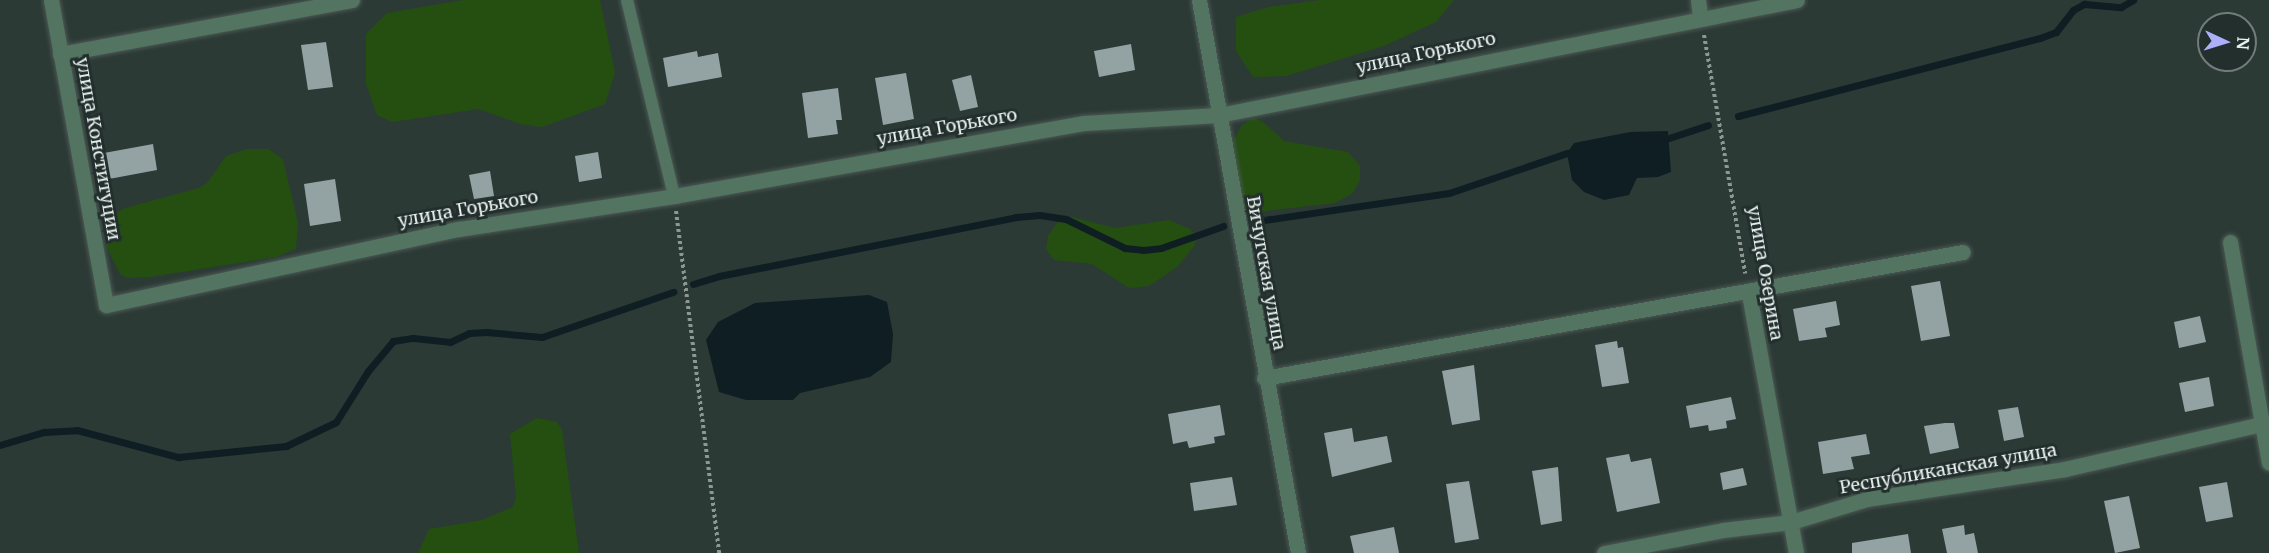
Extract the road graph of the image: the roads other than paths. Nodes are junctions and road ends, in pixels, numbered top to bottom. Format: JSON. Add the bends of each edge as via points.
{"nodes":[{"id":1,"x":51,"y":0,"type":"edge"},
{"id":2,"x":352,"y":0,"type":"edge"},
{"id":3,"x":627,"y":0,"type":"edge"},
{"id":4,"x":1199,"y":0,"type":"edge"},
{"id":5,"x":1698,"y":0,"type":"edge"},
{"id":6,"x":1797,"y":0,"type":"edge"},
{"id":7,"x":1700,"y":17,"type":"junction"},
{"id":8,"x":60,"y":54,"type":"junction"},
{"id":9,"x":1219,"y":115,"type":"junction"},
{"id":10,"x":674,"y":196,"type":"junction"},
{"id":11,"x":2230,"y":242,"type":"dead end"},
{"id":12,"x":1963,"y":252,"type":"dead end"},
{"id":13,"x":1749,"y":294,"type":"junction"},
{"id":14,"x":106,"y":304,"type":"joint"},
{"id":15,"x":1264,"y":378,"type":"junction"},
{"id":16,"x":2262,"y":424,"type":"junction"},
{"id":17,"x":2269,"y":463,"type":"edge"},
{"id":18,"x":1791,"y":522,"type":"junction"},
{"id":19,"x":1298,"y":553,"type":"edge"},
{"id":20,"x":1604,"y":553,"type":"edge"},
{"id":21,"x":1797,"y":553,"type":"edge"}],
"edges":[{"from":1,"to":8,"type":"street","name":"улица Конституции"},
{"from":2,"to":8,"type":"street"},
{"from":3,"to":10,"type":"lane"},
{"from":4,"to":9,"type":"street","name":"Вичугская улица"},
{"from":5,"to":7,"type":"street"},
{"from":6,"to":7,"type":"street","name":"улица Горького"},
{"from":7,"to":9,"type":"street","name":"улица Горького"},
{"from":8,"to":14,"type":"street","name":"улица Конституции"},
{"from":9,"to":10,"type":"street","name":"улица Горького","via":[[1083,123]]},
{"from":9,"to":15,"type":"street","name":"Вичугская улица"},
{"from":10,"to":14,"type":"street","name":"улица Горького","via":[[459,229]]},
{"from":11,"to":16,"type":"street"},
{"from":12,"to":13,"type":"street"},
{"from":13,"to":15,"type":"street"},
{"from":13,"to":18,"type":"street","name":"улица Озерина"},
{"from":15,"to":19,"type":"street","name":"Вичугская улица"},
{"from":16,"to":17,"type":"street"},
{"from":16,"to":18,"type":"street","name":"Республиканская улица","via":[[2065,469],[1867,499]]},
{"from":18,"to":20,"type":"street","name":"Республиканская улица","via":[[1723,530]]},
{"from":18,"to":21,"type":"street","name":"улица Озерина"}]}
